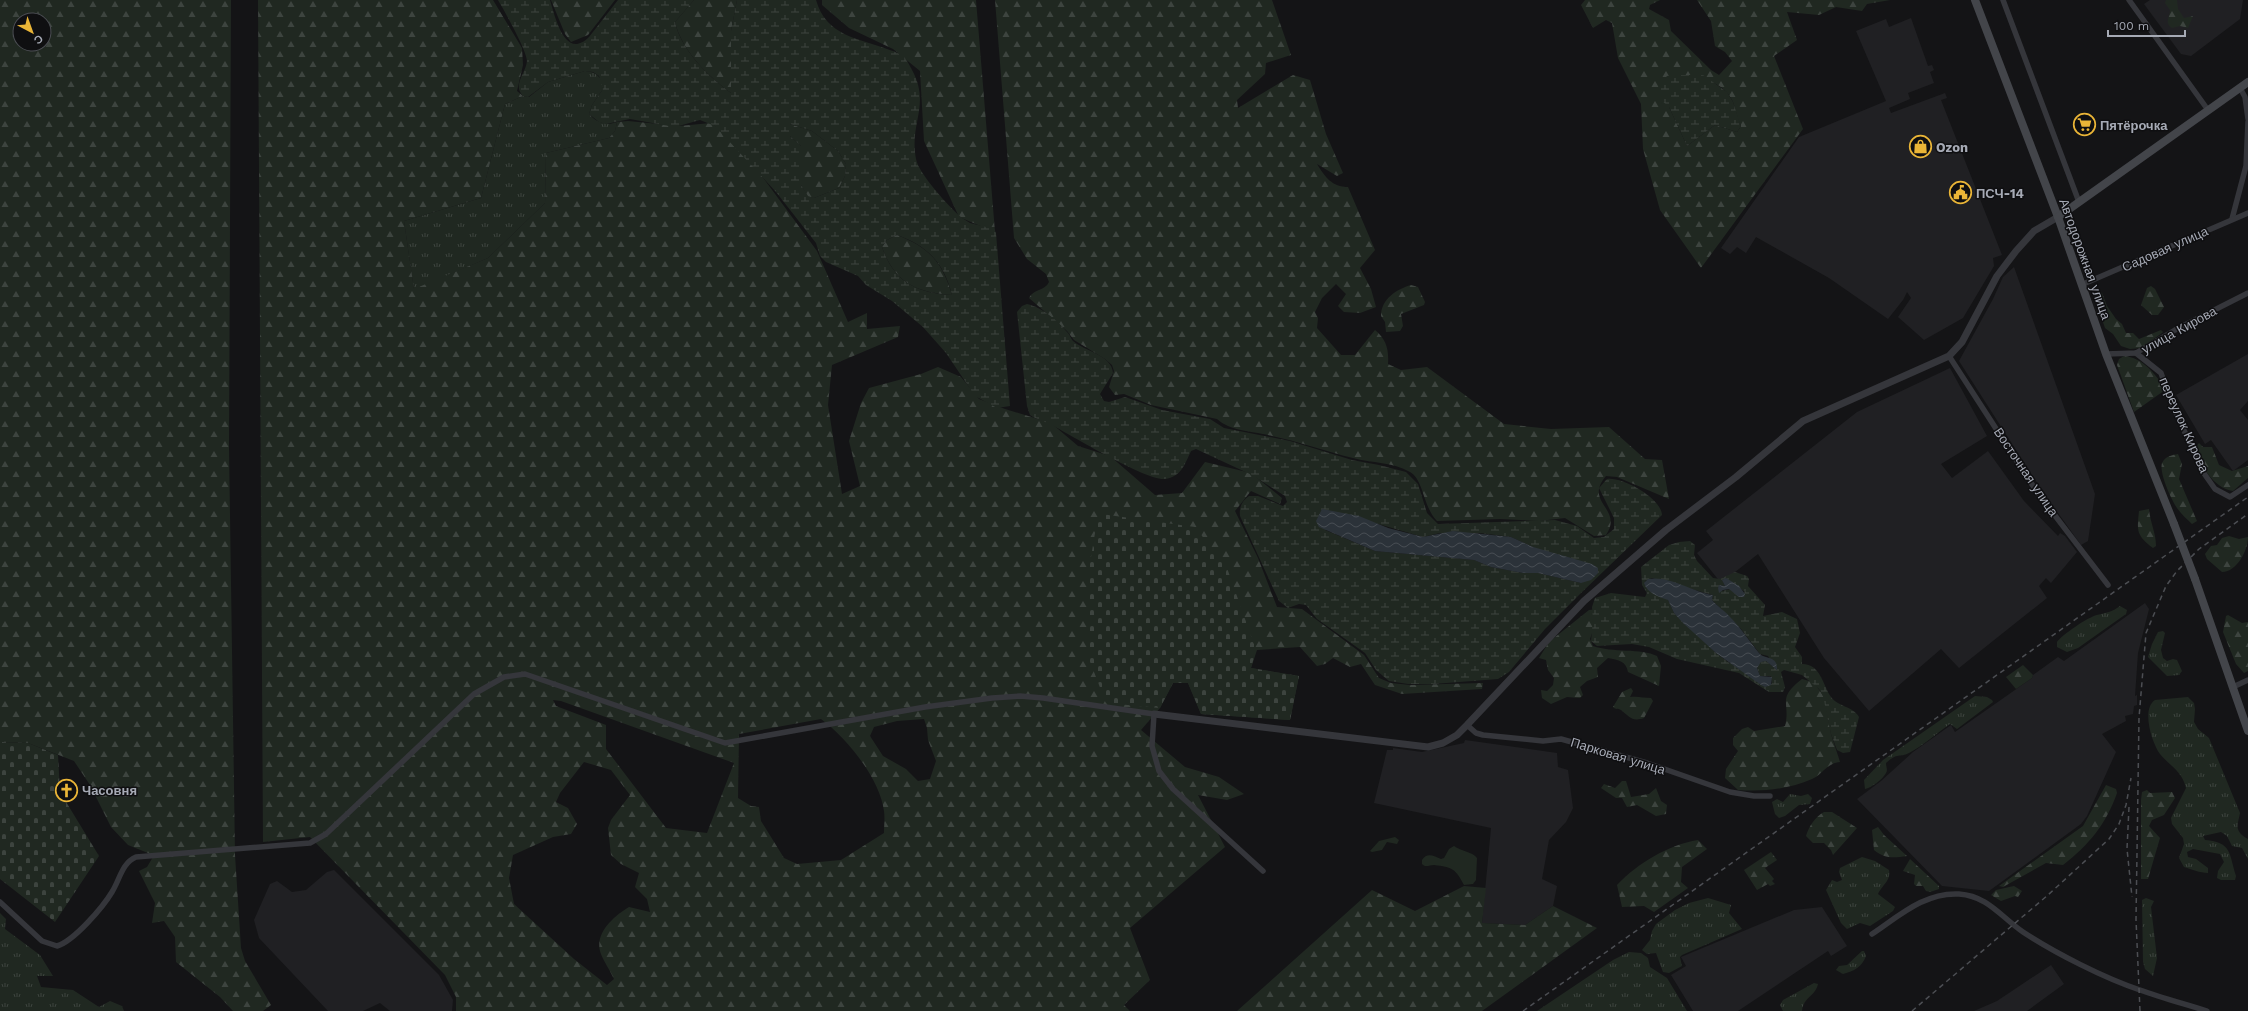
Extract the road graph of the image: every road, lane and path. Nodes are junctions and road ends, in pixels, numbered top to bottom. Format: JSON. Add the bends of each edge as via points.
{"nodes":[{"id":1,"x":1975,"y":0,"type":"edge"},
{"id":2,"x":2003,"y":0,"type":"edge"},
{"id":3,"x":2129,"y":0,"type":"edge"},
{"id":4,"x":2248,"y":82,"type":"edge"},
{"id":5,"x":2240,"y":88,"type":"junction"},
{"id":6,"x":2246,"y":99,"type":"edge"},
{"id":7,"x":2208,"y":110,"type":"junction"},
{"id":8,"x":2248,"y":119,"type":"edge"},
{"id":9,"x":2248,"y":122,"type":"edge"},
{"id":10,"x":2080,"y":202,"type":"junction"},
{"id":11,"x":2248,"y":213,"type":"edge"},
{"id":12,"x":2058,"y":217,"type":"junction"},
{"id":13,"x":2232,"y":219,"type":"junction"},
{"id":14,"x":2081,"y":285,"type":"junction"},
{"id":15,"x":2248,"y":293,"type":"edge"},
{"id":16,"x":2136,"y":353,"type":"junction"},
{"id":17,"x":2106,"y":354,"type":"junction"},
{"id":18,"x":1949,"y":356,"type":"junction"},
{"id":19,"x":2248,"y":485,"type":"edge"},
{"id":20,"x":2108,"y":585,"type":"dead end"},
{"id":21,"x":2248,"y":680,"type":"edge"},
{"id":22,"x":2233,"y":687,"type":"junction"},
{"id":23,"x":1154,"y":714,"type":"junction"},
{"id":24,"x":1467,"y":725,"type":"junction"},
{"id":25,"x":2248,"y":730,"type":"edge"},
{"id":26,"x":1770,"y":796,"type":"dead end"},
{"id":27,"x":1263,"y":871,"type":"dead end"},
{"id":28,"x":0,"y":902,"type":"edge"},
{"id":29,"x":1872,"y":934,"type":"dead end"},
{"id":30,"x":2207,"y":1011,"type":"edge"}],
"edges":[{"from":1,"to":12,"type":"main road","name":"Автодорожная улица"},
{"from":2,"to":10,"type":"street","name":"Автодорожная улица"},
{"from":3,"to":7,"type":"street"},
{"from":4,"to":5,"type":"main road"},
{"from":5,"to":6,"type":"street"},
{"from":5,"to":7,"type":"main road"},
{"from":6,"to":8,"type":"street"},
{"from":7,"to":10,"type":"main road"},
{"from":9,"to":13,"type":"street","via":[[2246,166]]},
{"from":10,"to":12,"type":"main road"},
{"from":11,"to":13,"type":"street","name":"Садовая улица"},
{"from":12,"to":14,"type":"main road","name":"Автодорожная улица"},
{"from":12,"to":18,"type":"street","via":[[2034,231],[2016,251],[1997,276],[1962,342]]},
{"from":13,"to":14,"type":"street","name":"Садовая улица"},
{"from":14,"to":17,"type":"main road","name":"Автодорожная улица"},
{"from":15,"to":16,"type":"street","name":"улица Кирова"},
{"from":16,"to":17,"type":"street","name":"улица Кирова"},
{"from":16,"to":19,"type":"street","name":"переулок Кирова","via":[[2161,372],[2172,404],[2203,472],[2215,489],[2230,497]]},
{"from":17,"to":22,"type":"main road","name":"Автодорожная улица","bridge":true,"via":[[2195,579]]},
{"from":18,"to":20,"type":"street","name":"Восточная улица","via":[[2038,492]]},
{"from":18,"to":24,"type":"street","via":[[1803,421],[1736,477],[1666,530],[1584,602]]},
{"from":21,"to":22,"type":"street"},
{"from":22,"to":25,"type":"main road","name":"Автодорожная улица"},
{"from":23,"to":24,"type":"street","via":[[1428,747],[1450,739]]},
{"from":23,"to":27,"type":"street","via":[[1152,746],[1160,771],[1173,788]]},
{"from":23,"to":28,"type":"street","via":[[1036,698],[992,698],[925,707],[725,743],[525,674],[516,674],[490,683],[474,694],[326,834],[314,842],[136,857],[129,860],[112,892],[85,924],[71,939],[57,946],[42,941]]},
{"from":24,"to":26,"type":"street","name":"Парковая улица","via":[[1476,733],[1484,735],[1543,741],[1561,739],[1647,763],[1730,792]]},
{"from":29,"to":30,"type":"street","via":[[1922,901],[1949,894],[1977,897],[2023,931],[2079,963],[2140,990]]}]}
